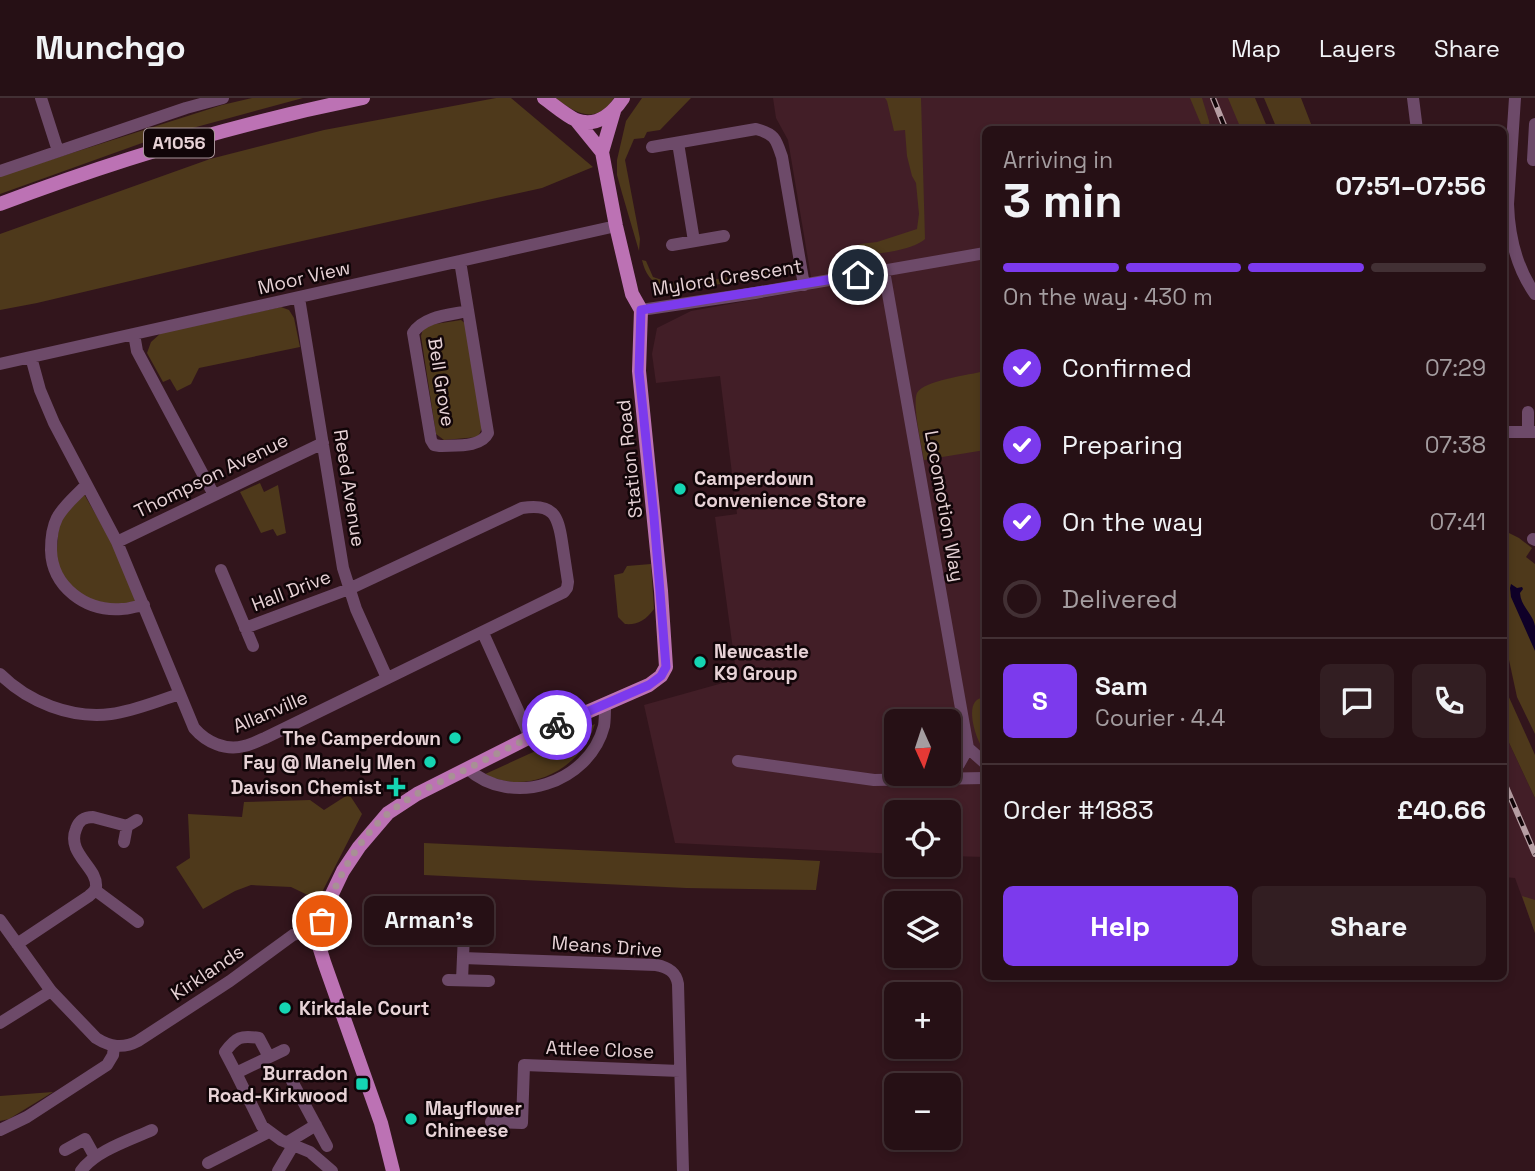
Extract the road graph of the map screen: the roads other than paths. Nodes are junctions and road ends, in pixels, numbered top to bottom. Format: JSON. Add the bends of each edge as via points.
{"nodes":[{"id":1,"x":41,"y":98,"type":"edge"},
{"id":2,"x":223,"y":98,"type":"edge"},
{"id":3,"x":363,"y":98,"type":"edge"},
{"id":4,"x":544,"y":98,"type":"edge"},
{"id":5,"x":623,"y":98,"type":"edge"},
{"id":6,"x":1413,"y":98,"type":"edge"},
{"id":7,"x":1515,"y":98,"type":"edge"},
{"id":8,"x":614,"y":111,"type":"junction"},
{"id":9,"x":576,"y":120,"type":"junction"},
{"id":10,"x":1535,"y":124,"type":"edge"},
{"id":11,"x":1416,"y":126,"type":"edge"},
{"id":12,"x":1508,"y":136,"type":"edge"},
{"id":13,"x":1534,"y":140,"type":"edge"},
{"id":14,"x":678,"y":143,"type":"junction"},
{"id":15,"x":652,"y":147,"type":"dead end"},
{"id":16,"x":58,"y":151,"type":"junction"},
{"id":17,"x":602,"y":152,"type":"junction"},
{"id":18,"x":1533,"y":160,"type":"dead end"},
{"id":19,"x":0,"y":171,"type":"edge"},
{"id":20,"x":0,"y":204,"type":"edge"},
{"id":21,"x":616,"y":226,"type":"junction"},
{"id":22,"x":1507,"y":233,"type":"edge"},
{"id":23,"x":724,"y":236,"type":"dead end"},
{"id":24,"x":694,"y":241,"type":"junction"},
{"id":25,"x":672,"y":245,"type":"dead end"},
{"id":26,"x":982,"y":254,"type":"edge"},
{"id":27,"x":460,"y":261,"type":"junction"},
{"id":28,"x":884,"y":271,"type":"junction"},
{"id":29,"x":804,"y":285,"type":"junction"},
{"id":30,"x":1535,"y":294,"type":"edge"},
{"id":31,"x":299,"y":298,"type":"junction"},
{"id":32,"x":641,"y":310,"type":"junction"},
{"id":33,"x":468,"y":311,"type":"junction"},
{"id":34,"x":134,"y":334,"type":"junction"},
{"id":35,"x":31,"y":357,"type":"junction"},
{"id":36,"x":0,"y":364,"type":"edge"},
{"id":37,"x":1528,"y":412,"type":"dead end"},
{"id":38,"x":1507,"y":432,"type":"edge"},
{"id":39,"x":1532,"y":432,"type":"edge"},
{"id":40,"x":323,"y":443,"type":"junction"},
{"id":41,"x":86,"y":485,"type":"junction"},
{"id":42,"x":214,"y":495,"type":"junction"},
{"id":43,"x":117,"y":542,"type":"junction"},
{"id":44,"x":221,"y":570,"type":"dead end"},
{"id":45,"x":349,"y":589,"type":"junction"},
{"id":46,"x":144,"y":605,"type":"junction"},
{"id":47,"x":246,"y":628,"type":"junction"},
{"id":48,"x":483,"y":633,"type":"junction"},
{"id":49,"x":253,"y":646,"type":"dead end"},
{"id":50,"x":0,"y":674,"type":"edge"},
{"id":51,"x":387,"y":678,"type":"junction"},
{"id":52,"x":180,"y":694,"type":"junction"},
{"id":53,"x":605,"y":705,"type":"junction"},
{"id":54,"x":63,"y":711,"type":"junction"},
{"id":55,"x":59,"y":726,"type":"dead end"},
{"id":56,"x":530,"y":737,"type":"junction"},
{"id":57,"x":968,"y":748,"type":"junction"},
{"id":58,"x":961,"y":760,"type":"edge"},
{"id":59,"x":982,"y":760,"type":"edge"},
{"id":60,"x":738,"y":761,"type":"dead end"},
{"id":61,"x":468,"y":769,"type":"junction"},
{"id":62,"x":961,"y":776,"type":"edge"},
{"id":63,"x":982,"y":778,"type":"edge"},
{"id":64,"x":884,"y":779,"type":"edge"},
{"id":65,"x":124,"y":842,"type":"dead end"},
{"id":66,"x":94,"y":890,"type":"junction"},
{"id":67,"x":0,"y":920,"type":"edge"},
{"id":68,"x":138,"y":922,"type":"dead end"},
{"id":69,"x":320,"y":930,"type":"junction"},
{"id":70,"x":464,"y":934,"type":"dead end"},
{"id":71,"x":17,"y":944,"type":"junction"},
{"id":72,"x":463,"y":958,"type":"junction"},
{"id":73,"x":448,"y":980,"type":"dead end"},
{"id":74,"x":463,"y":980,"type":"junction"},
{"id":75,"x":489,"y":981,"type":"dead end"},
{"id":76,"x":51,"y":991,"type":"junction"},
{"id":77,"x":0,"y":1023,"type":"edge"},
{"id":78,"x":114,"y":1046,"type":"junction"},
{"id":79,"x":284,"y":1050,"type":"dead end"},
{"id":80,"x":268,"y":1058,"type":"junction"},
{"id":81,"x":680,"y":1071,"type":"junction"},
{"id":82,"x":236,"y":1073,"type":"junction"},
{"id":83,"x":292,"y":1081,"type":"dead end"},
{"id":84,"x":491,"y":1122,"type":"dead end"},
{"id":85,"x":316,"y":1125,"type":"junction"},
{"id":86,"x":0,"y":1130,"type":"edge"},
{"id":87,"x":152,"y":1130,"type":"dead end"},
{"id":88,"x":269,"y":1132,"type":"junction"},
{"id":89,"x":291,"y":1143,"type":"junction"},
{"id":90,"x":327,"y":1146,"type":"dead end"},
{"id":91,"x":65,"y":1150,"type":"dead end"},
{"id":92,"x":95,"y":1157,"type":"junction"},
{"id":93,"x":208,"y":1163,"type":"dead end"},
{"id":94,"x":81,"y":1171,"type":"edge"},
{"id":95,"x":278,"y":1171,"type":"edge"},
{"id":96,"x":332,"y":1171,"type":"edge"},
{"id":97,"x":392,"y":1171,"type":"edge"},
{"id":98,"x":683,"y":1171,"type":"edge"}],
"edges":[{"from":1,"to":16,"type":"street"},
{"from":2,"to":16,"type":"street"},
{"from":3,"to":20,"type":"main road","number":"A1056","via":[[171,145]]},
{"from":4,"to":9,"type":"main road","name":"Station Road"},
{"from":5,"to":8,"type":"main road","name":"Station Road"},
{"from":6,"to":11,"type":"street"},
{"from":7,"to":12,"type":"street"},
{"from":8,"to":9,"type":"main road","via":[[597,120]]},
{"from":8,"to":17,"type":"main road","name":"Station Road"},
{"from":9,"to":17,"type":"main road","name":"Station Road"},
{"from":10,"to":13,"type":"street"},
{"from":12,"to":22,"type":"street"},
{"from":13,"to":18,"type":"street"},
{"from":14,"to":15,"type":"street"},
{"from":14,"to":24,"type":"street"},
{"from":14,"to":29,"type":"street","via":[[756,129],[771,133],[782,157]]},
{"from":16,"to":19,"type":"street"},
{"from":17,"to":21,"type":"main road","name":"Station Road"},
{"from":21,"to":27,"type":"street","name":"Moor View"},
{"from":21,"to":32,"type":"main road","name":"Station Road","via":[[632,294]]},
{"from":22,"to":30,"type":"street","via":[[1521,272]]},
{"from":23,"to":24,"type":"street"},
{"from":24,"to":25,"type":"street"},
{"from":26,"to":28,"type":"street","name":"Mylord Crescent"},
{"from":27,"to":31,"type":"street","name":"Moor View"},
{"from":27,"to":33,"type":"street"},
{"from":28,"to":29,"type":"street","name":"Mylord Crescent"},
{"from":28,"to":57,"type":"street","name":"Locomotion Way"},
{"from":29,"to":32,"type":"street","name":"Mylord Crescent"},
{"from":31,"to":34,"type":"street","name":"Moor View"},
{"from":31,"to":40,"type":"street","name":"Reed Avenue"},
{"from":32,"to":53,"type":"main road","name":"Station Road","via":[[639,372],[667,662],[656,681]]},
{"from":33,"to":33,"type":"street","name":"Bell Grove","via":[[430,319],[414,333],[434,445],[478,443],[488,433]]},
{"from":34,"to":35,"type":"street","name":"Moor View"},
{"from":34,"to":42,"type":"street","via":[[137,351]]},
{"from":35,"to":36,"type":"street","name":"Moor View"},
{"from":35,"to":41,"type":"street","name":"Allanville","via":[[54,423]]},
{"from":37,"to":39,"type":"street"},
{"from":38,"to":39,"type":"street"},
{"from":40,"to":42,"type":"street","name":"Thompson Avenue"},
{"from":40,"to":45,"type":"street","name":"Reed Avenue"},
{"from":41,"to":43,"type":"street","name":"Allanville"},
{"from":41,"to":46,"type":"street","via":[[55,521],[51,562],[75,597],[92,605],[120,610]]},
{"from":42,"to":43,"type":"street","name":"Thompson Avenue"},
{"from":43,"to":46,"type":"street","name":"Allanville"},
{"from":44,"to":47,"type":"street","name":"Hall Drive"},
{"from":45,"to":47,"type":"street","name":"Hall Drive"},
{"from":45,"to":48,"type":"street","name":"Allanville","via":[[522,508],[548,510],[559,522],[567,588]]},
{"from":45,"to":51,"type":"street","name":"Reed Avenue"},
{"from":46,"to":52,"type":"street","name":"Allanville"},
{"from":47,"to":49,"type":"street","name":"Hall Drive"},
{"from":48,"to":51,"type":"street","name":"Allanville"},
{"from":48,"to":56,"type":"street"},
{"from":50,"to":54,"type":"street","via":[[33,699]]},
{"from":51,"to":52,"type":"street","name":"Allanville","via":[[265,738],[235,747],[202,737]]},
{"from":52,"to":54,"type":"street","via":[[107,715]]},
{"from":53,"to":56,"type":"main road"},
{"from":53,"to":61,"type":"street","via":[[597,744],[584,761],[559,779],[536,787],[512,788],[478,778]]},
{"from":54,"to":55,"type":"street"},
{"from":56,"to":61,"type":"main road"},
{"from":57,"to":58,"type":"street"},
{"from":57,"to":59,"type":"street"},
{"from":60,"to":64,"type":"street"},
{"from":61,"to":69,"type":"main road","via":[[416,794],[381,820],[343,871]]},
{"from":62,"to":63,"type":"street"},
{"from":65,"to":66,"type":"street","via":[[132,823],[76,816],[74,844],[91,873]]},
{"from":66,"to":68,"type":"street"},
{"from":66,"to":71,"type":"street"},
{"from":67,"to":71,"type":"street"},
{"from":69,"to":78,"type":"street","name":"Kirklands","via":[[293,935],[138,1041]]},
{"from":69,"to":97,"type":"main road","via":[[319,946],[377,1110]]},
{"from":70,"to":72,"type":"street"},
{"from":71,"to":76,"type":"street"},
{"from":72,"to":74,"type":"street"},
{"from":72,"to":81,"type":"street","name":"Means Drive","via":[[666,968],[678,984]]},
{"from":73,"to":74,"type":"street"},
{"from":74,"to":75,"type":"street"},
{"from":76,"to":77,"type":"street"},
{"from":76,"to":78,"type":"street","via":[[96,1038]]},
{"from":78,"to":86,"type":"street","via":[[107,1065]]},
{"from":79,"to":80,"type":"street"},
{"from":80,"to":82,"type":"street"},
{"from":80,"to":82,"type":"street","via":[[259,1038],[245,1035],[225,1052]]},
{"from":81,"to":84,"type":"street","name":"Attlee Close","via":[[524,1065],[522,1124]]},
{"from":81,"to":98,"type":"street","name":"Means Drive"},
{"from":82,"to":88,"type":"street"},
{"from":83,"to":85,"type":"street"},
{"from":85,"to":89,"type":"street"},
{"from":85,"to":90,"type":"street"},
{"from":87,"to":92,"type":"street"},
{"from":88,"to":89,"type":"street"},
{"from":88,"to":93,"type":"street"},
{"from":89,"to":95,"type":"street"},
{"from":89,"to":96,"type":"street"},
{"from":91,"to":92,"type":"street","via":[[85,1139]]},
{"from":92,"to":94,"type":"street"}]}
